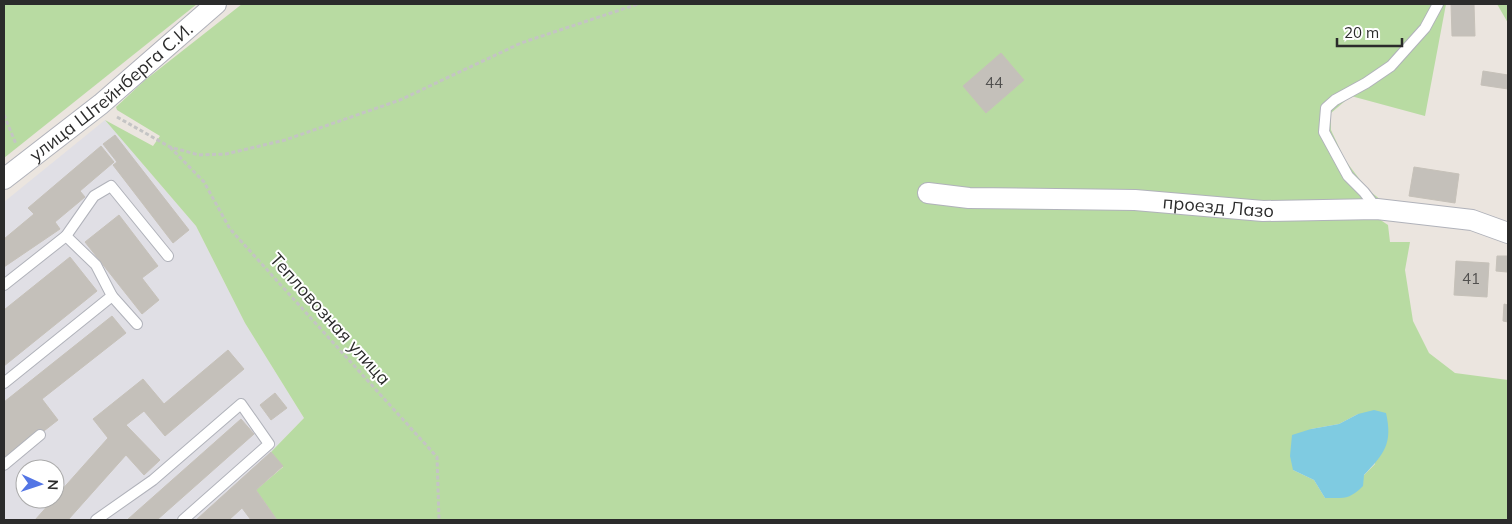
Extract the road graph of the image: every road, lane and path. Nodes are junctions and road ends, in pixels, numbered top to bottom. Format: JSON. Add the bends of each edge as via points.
{"nodes":[{"id":1,"x":216,"y":4,"type":"edge"},
{"id":2,"x":638,"y":4,"type":"edge"},
{"id":3,"x":1438,"y":4,"type":"edge"},
{"id":4,"x":101,"y":104,"type":"junction"},
{"id":5,"x":4,"y":115,"type":"edge"},
{"id":6,"x":170,"y":147,"type":"junction"},
{"id":7,"x":24,"y":162,"type":"junction"},
{"id":8,"x":4,"y":179,"type":"edge"},
{"id":9,"x":928,"y":193,"type":"dead end"},
{"id":10,"x":1377,"y":210,"type":"junction"},
{"id":11,"x":1508,"y":233,"type":"edge"},
{"id":12,"x":66,"y":236,"type":"junction"},
{"id":13,"x":168,"y":256,"type":"dead end"},
{"id":14,"x":4,"y":285,"type":"edge"},
{"id":15,"x":112,"y":296,"type":"junction"},
{"id":16,"x":137,"y":324,"type":"dead end"},
{"id":17,"x":4,"y":384,"type":"edge"},
{"id":18,"x":40,"y":435,"type":"dead end"},
{"id":19,"x":4,"y":466,"type":"edge"},
{"id":20,"x":96,"y":520,"type":"edge"},
{"id":21,"x":182,"y":520,"type":"edge"},
{"id":22,"x":438,"y":520,"type":"edge"}],
"edges":[{"from":1,"to":4,"type":"street","name":"улица Штейнберга С.И."},
{"from":2,"to":6,"type":"path","via":[[521,43],[400,100],[284,140],[226,154],[199,154]]},
{"from":3,"to":10,"type":"lane","via":[[1424,28],[1391,66],[1326,108],[1324,132],[1348,176]]},
{"from":4,"to":6,"type":"path","via":[[112,114]]},
{"from":4,"to":7,"type":"street","name":"улица Штейнберга С.И."},
{"from":5,"to":7,"type":"path"},
{"from":6,"to":22,"type":"path","name":"Тепловозная улица","via":[[204,182],[230,229],[437,458]]},
{"from":7,"to":8,"type":"street","name":"улица Штейнберга С.И."},
{"from":9,"to":10,"type":"street","name":"проезд Лазо","via":[[969,198],[1135,200],[1263,211]]},
{"from":10,"to":11,"type":"street","name":"проезд Лазо","via":[[1472,220]]},
{"from":12,"to":13,"type":"lane","via":[[94,196],[111,186]]},
{"from":12,"to":14,"type":"lane"},
{"from":12,"to":15,"type":"lane","via":[[96,265]]},
{"from":15,"to":16,"type":"lane"},
{"from":15,"to":17,"type":"lane"},
{"from":18,"to":19,"type":"lane"},
{"from":20,"to":21,"type":"lane","via":[[152,480],[240,404],[269,444]]}]}
